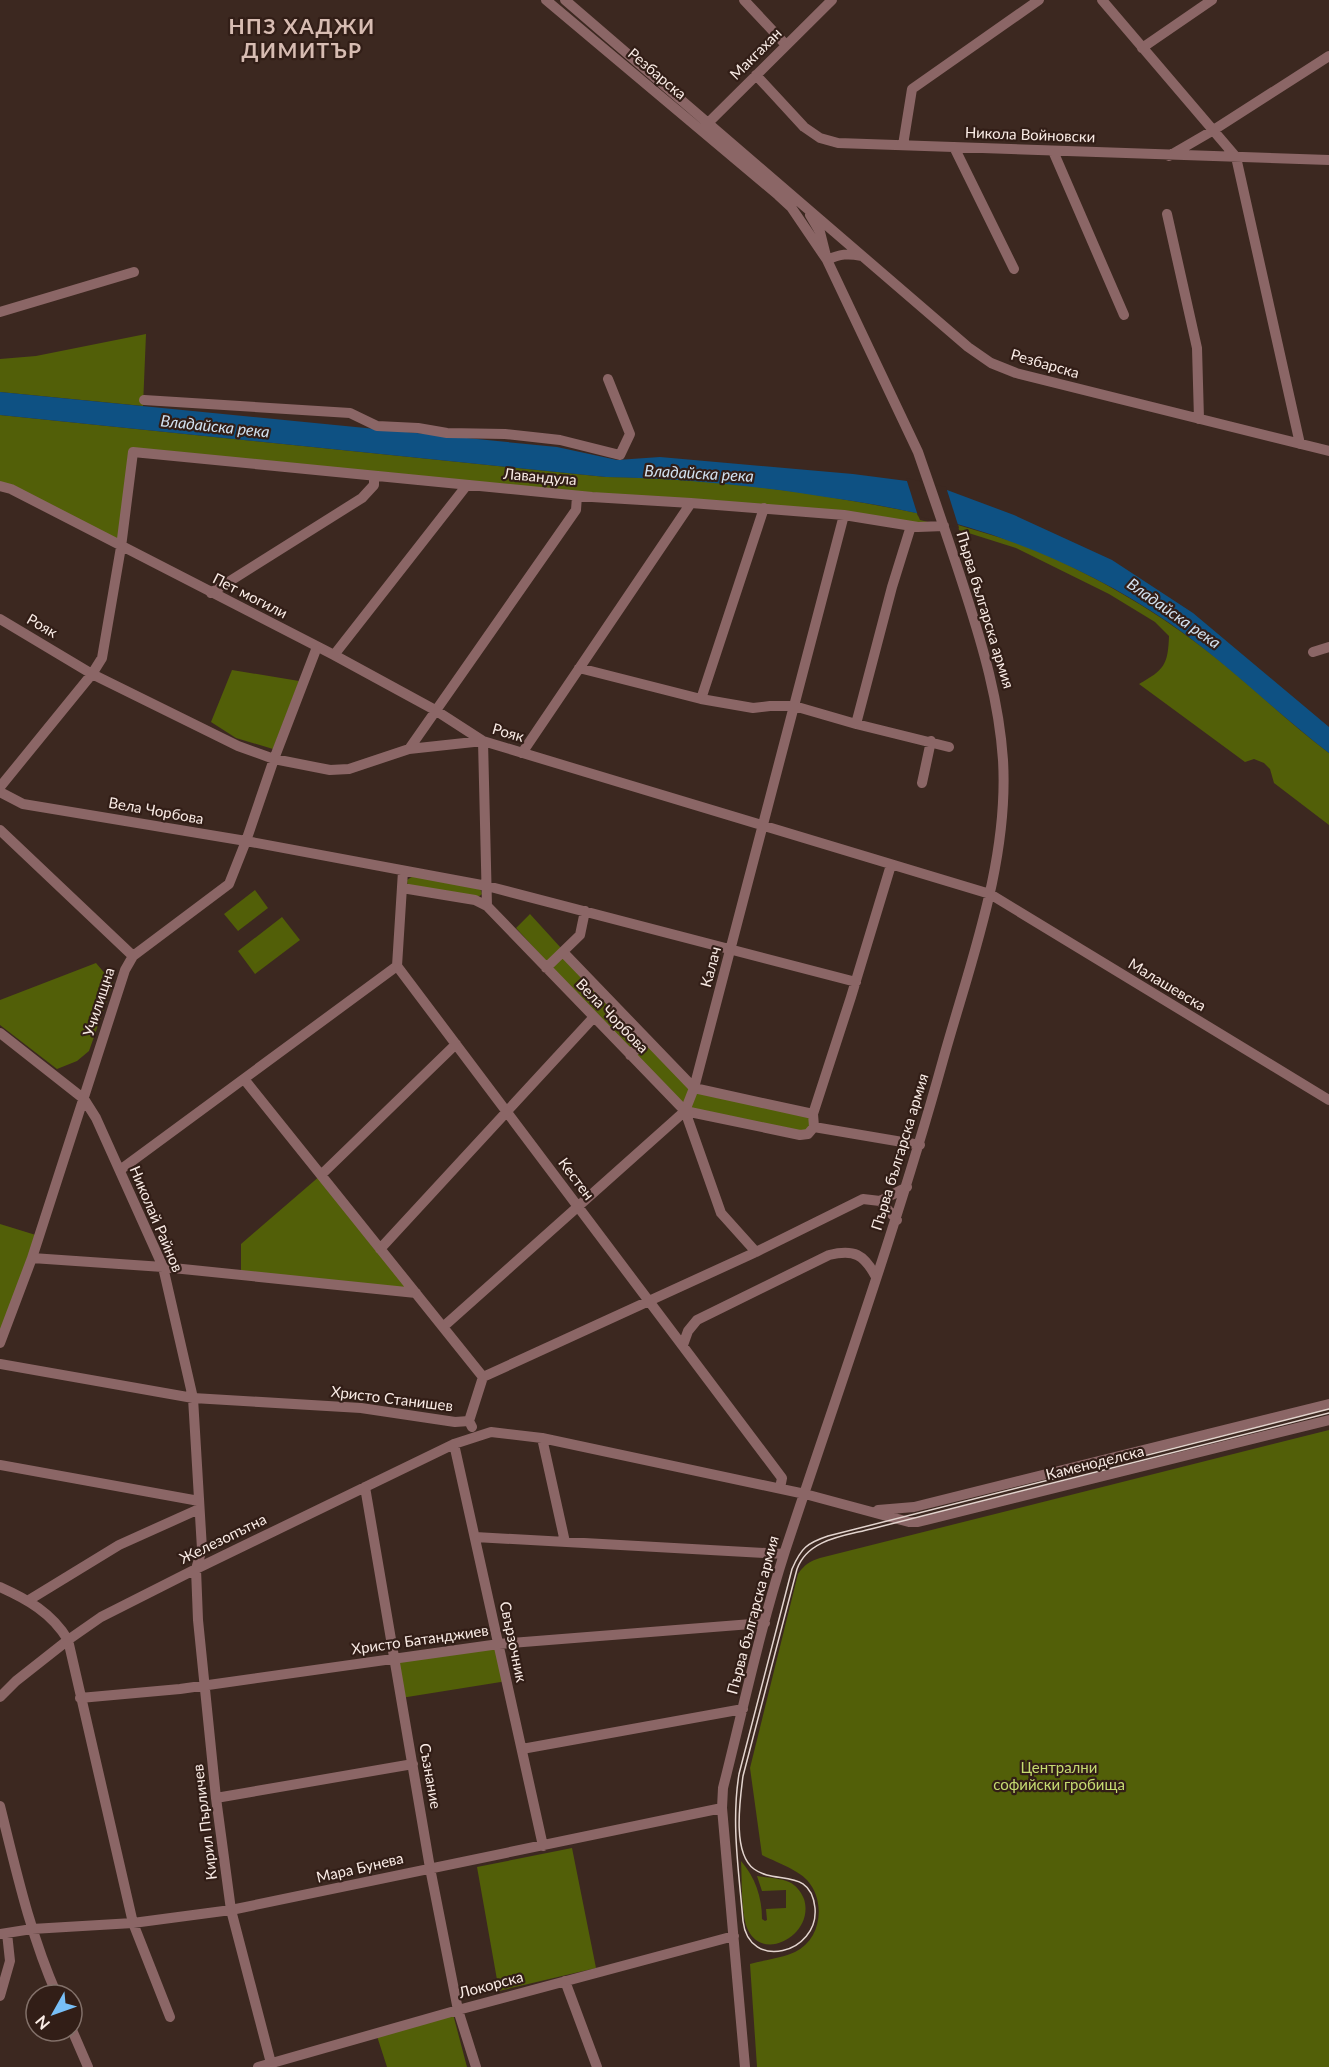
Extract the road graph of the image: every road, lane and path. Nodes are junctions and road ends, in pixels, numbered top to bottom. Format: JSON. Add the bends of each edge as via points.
{"nodes":[{"id":1,"x":546,"y":0,"type":"edge"},
{"id":2,"x":565,"y":0,"type":"edge"},
{"id":3,"x":744,"y":0,"type":"edge"},
{"id":4,"x":832,"y":0,"type":"edge"},
{"id":5,"x":1039,"y":0,"type":"edge"},
{"id":6,"x":1101,"y":0,"type":"edge"},
{"id":7,"x":1212,"y":0,"type":"edge"},
{"id":8,"x":786,"y":45,"type":"junction"},
{"id":9,"x":1142,"y":48,"type":"junction"},
{"id":10,"x":1329,"y":56,"type":"edge"},
{"id":11,"x":756,"y":75,"type":"junction"},
{"id":12,"x":705,"y":126,"type":"junction"},
{"id":13,"x":1212,"y":131,"type":"junction"},
{"id":14,"x":903,"y":145,"type":"junction"},
{"id":15,"x":954,"y":147,"type":"junction"},
{"id":16,"x":1053,"y":151,"type":"junction"},
{"id":17,"x":1168,"y":156,"type":"junction"},
{"id":18,"x":1236,"y":158,"type":"junction"},
{"id":19,"x":1329,"y":160,"type":"edge"},
{"id":20,"x":804,"y":205,"type":"junction"},
{"id":21,"x":1167,"y":214,"type":"dead end"},
{"id":22,"x":863,"y":256,"type":"junction"},
{"id":23,"x":827,"y":260,"type":"junction"},
{"id":24,"x":1014,"y":268,"type":"dead end"},
{"id":25,"x":134,"y":272,"type":"dead end"},
{"id":26,"x":0,"y":312,"type":"edge"},
{"id":27,"x":1124,"y":315,"type":"dead end"},
{"id":28,"x":608,"y":379,"type":"dead end"},
{"id":29,"x":144,"y":400,"type":"dead end"},
{"id":30,"x":1199,"y":419,"type":"junction"},
{"id":31,"x":1300,"y":444,"type":"junction"},
{"id":32,"x":1329,"y":451,"type":"edge"},
{"id":33,"x":374,"y":476,"type":"junction"},
{"id":34,"x":467,"y":485,"type":"junction"},
{"id":35,"x":0,"y":486,"type":"edge"},
{"id":36,"x":578,"y":496,"type":"junction"},
{"id":37,"x":691,"y":502,"type":"junction"},
{"id":38,"x":764,"y":508,"type":"junction"},
{"id":39,"x":844,"y":515,"type":"junction"},
{"id":40,"x":911,"y":526,"type":"junction"},
{"id":41,"x":944,"y":526,"type":"junction"},
{"id":42,"x":122,"y":547,"type":"junction"},
{"id":43,"x":211,"y":593,"type":"junction"},
{"id":44,"x":0,"y":619,"type":"edge"},
{"id":45,"x":317,"y":647,"type":"junction"},
{"id":46,"x":1329,"y":647,"type":"edge"},
{"id":47,"x":1314,"y":652,"type":"dead end"},
{"id":48,"x":334,"y":655,"type":"junction"},
{"id":49,"x":579,"y":668,"type":"junction"},
{"id":50,"x":92,"y":674,"type":"junction"},
{"id":51,"x":701,"y":699,"type":"junction"},
{"id":52,"x":794,"y":706,"type":"junction"},
{"id":53,"x":435,"y":710,"type":"junction"},
{"id":54,"x":856,"y":724,"type":"junction"},
{"id":55,"x":483,"y":741,"type":"junction"},
{"id":56,"x":931,"y":741,"type":"junction"},
{"id":57,"x":950,"y":747,"type":"dead end"},
{"id":58,"x":409,"y":749,"type":"junction"},
{"id":59,"x":522,"y":753,"type":"junction"},
{"id":60,"x":274,"y":759,"type":"junction"},
{"id":61,"x":922,"y":783,"type":"dead end"},
{"id":62,"x":0,"y":787,"type":"edge"},
{"id":63,"x":0,"y":792,"type":"edge"},
{"id":64,"x":764,"y":826,"type":"junction"},
{"id":65,"x":0,"y":830,"type":"edge"},
{"id":66,"x":246,"y":841,"type":"junction"},
{"id":67,"x":891,"y":865,"type":"junction"},
{"id":68,"x":403,"y":871,"type":"junction"},
{"id":69,"x":487,"y":886,"type":"junction"},
{"id":70,"x":402,"y":888,"type":"junction"},
{"id":71,"x":990,"y":894,"type":"junction"},
{"id":72,"x":487,"y":906,"type":"junction"},
{"id":73,"x":585,"y":911,"type":"junction"},
{"id":74,"x":732,"y":948,"type":"junction"},
{"id":75,"x":563,"y":952,"type":"junction"},
{"id":76,"x":133,"y":956,"type":"junction"},
{"id":77,"x":397,"y":966,"type":"junction"},
{"id":78,"x":546,"y":968,"type":"junction"},
{"id":79,"x":856,"y":982,"type":"junction"},
{"id":80,"x":593,"y":1018,"type":"junction"},
{"id":81,"x":0,"y":1033,"type":"edge"},
{"id":82,"x":646,"y":1040,"type":"junction"},
{"id":83,"x":456,"y":1044,"type":"junction"},
{"id":84,"x":630,"y":1055,"type":"junction"},
{"id":85,"x":244,"y":1079,"type":"junction"},
{"id":86,"x":694,"y":1088,"type":"junction"},
{"id":87,"x":84,"y":1099,"type":"junction"},
{"id":88,"x":1329,"y":1100,"type":"edge"},
{"id":89,"x":507,"y":1111,"type":"junction"},
{"id":90,"x":685,"y":1111,"type":"junction"},
{"id":91,"x":813,"y":1114,"type":"junction"},
{"id":92,"x":814,"y":1127,"type":"junction"},
{"id":93,"x":920,"y":1145,"type":"junction"},
{"id":94,"x":120,"y":1170,"type":"junction"},
{"id":95,"x":321,"y":1175,"type":"junction"},
{"id":96,"x":907,"y":1187,"type":"junction"},
{"id":97,"x":880,"y":1201,"type":"junction"},
{"id":98,"x":578,"y":1206,"type":"junction"},
{"id":99,"x":897,"y":1220,"type":"junction"},
{"id":100,"x":380,"y":1249,"type":"junction"},
{"id":101,"x":756,"y":1252,"type":"junction"},
{"id":102,"x":32,"y":1258,"type":"junction"},
{"id":103,"x":163,"y":1268,"type":"junction"},
{"id":104,"x":876,"y":1277,"type":"junction"},
{"id":105,"x":416,"y":1293,"type":"junction"},
{"id":106,"x":650,"y":1299,"type":"junction"},
{"id":107,"x":443,"y":1327,"type":"junction"},
{"id":108,"x":0,"y":1343,"type":"edge"},
{"id":109,"x":683,"y":1345,"type":"junction"},
{"id":110,"x":0,"y":1364,"type":"edge"},
{"id":111,"x":483,"y":1377,"type":"junction"},
{"id":112,"x":193,"y":1398,"type":"junction"},
{"id":113,"x":1329,"y":1404,"type":"edge"},
{"id":114,"x":1329,"y":1420,"type":"edge"},
{"id":115,"x":469,"y":1421,"type":"junction"},
{"id":116,"x":476,"y":1436,"type":"junction"},
{"id":117,"x":542,"y":1438,"type":"junction"},
{"id":118,"x":454,"y":1444,"type":"junction"},
{"id":119,"x":0,"y":1465,"type":"edge"},
{"id":120,"x":365,"y":1487,"type":"junction"},
{"id":121,"x":780,"y":1488,"type":"junction"},
{"id":122,"x":805,"y":1494,"type":"junction"},
{"id":123,"x":199,"y":1505,"type":"junction"},
{"id":124,"x":869,"y":1511,"type":"junction"},
{"id":125,"x":475,"y":1537,"type":"junction"},
{"id":126,"x":565,"y":1542,"type":"junction"},
{"id":127,"x":784,"y":1554,"type":"junction"},
{"id":128,"x":196,"y":1569,"type":"junction"},
{"id":129,"x":0,"y":1587,"type":"edge"},
{"id":130,"x":29,"y":1600,"type":"junction"},
{"id":131,"x":765,"y":1623,"type":"junction"},
{"id":132,"x":68,"y":1640,"type":"junction"},
{"id":133,"x":499,"y":1644,"type":"junction"},
{"id":134,"x":395,"y":1659,"type":"junction"},
{"id":135,"x":204,"y":1685,"type":"junction"},
{"id":136,"x":0,"y":1697,"type":"edge"},
{"id":137,"x":80,"y":1698,"type":"junction"},
{"id":138,"x":743,"y":1709,"type":"junction"},
{"id":139,"x":522,"y":1749,"type":"junction"},
{"id":140,"x":412,"y":1764,"type":"junction"},
{"id":141,"x":216,"y":1798,"type":"junction"},
{"id":142,"x":0,"y":1806,"type":"edge"},
{"id":143,"x":722,"y":1808,"type":"junction"},
{"id":144,"x":543,"y":1846,"type":"junction"},
{"id":145,"x":430,"y":1868,"type":"junction"},
{"id":146,"x":231,"y":1910,"type":"junction"},
{"id":147,"x":134,"y":1923,"type":"junction"},
{"id":148,"x":32,"y":1929,"type":"junction"},
{"id":149,"x":3,"y":1934,"type":"edge"},
{"id":150,"x":734,"y":1936,"type":"junction"},
{"id":151,"x":565,"y":1981,"type":"junction"},
{"id":152,"x":52,"y":1983,"type":"edge"},
{"id":153,"x":0,"y":1996,"type":"edge"},
{"id":154,"x":458,"y":2010,"type":"junction"},
{"id":155,"x":170,"y":2017,"type":"dead end"},
{"id":156,"x":78,"y":2043,"type":"edge"},
{"id":157,"x":271,"y":2064,"type":"edge"},
{"id":158,"x":88,"y":2067,"type":"edge"},
{"id":159,"x":258,"y":2067,"type":"edge"},
{"id":160,"x":476,"y":2067,"type":"edge"},
{"id":161,"x":597,"y":2067,"type":"edge"},
{"id":162,"x":745,"y":2067,"type":"edge"}],
"edges":[{"from":1,"to":12,"type":"street","name":"Резбарска"},
{"from":2,"to":12,"type":"street","name":"Резбарска"},
{"from":3,"to":8,"type":"street"},
{"from":4,"to":8,"type":"street","name":"Макгахан"},
{"from":5,"to":14,"type":"street","via":[[912,89]]},
{"from":6,"to":9,"type":"street"},
{"from":7,"to":9,"type":"street"},
{"from":8,"to":11,"type":"street","name":"Макгахан"},
{"from":9,"to":13,"type":"street"},
{"from":10,"to":13,"type":"street"},
{"from":11,"to":12,"type":"street","name":"Макгахан"},
{"from":11,"to":14,"type":"street","name":"Никола Войновски","via":[[804,127],[820,138],[838,143]]},
{"from":12,"to":20,"type":"street","name":"Резбарска"},
{"from":12,"to":23,"type":"street","name":"Резбарска","via":[[791,207]]},
{"from":13,"to":17,"type":"street"},
{"from":13,"to":18,"type":"street"},
{"from":14,"to":15,"type":"street","name":"Никола Войновски"},
{"from":15,"to":16,"type":"street","name":"Никола Войновски"},
{"from":15,"to":24,"type":"street"},
{"from":16,"to":17,"type":"street","name":"Никола Войновски"},
{"from":16,"to":27,"type":"street"},
{"from":17,"to":18,"type":"street","name":"Никола Войновски"},
{"from":18,"to":19,"type":"street","name":"Никола Войновски"},
{"from":18,"to":31,"type":"street"},
{"from":20,"to":22,"type":"street","name":"Резбарска"},
{"from":20,"to":23,"type":"street","name":"Резбарска","via":[[820,232]]},
{"from":21,"to":30,"type":"street","via":[[1197,348]]},
{"from":22,"to":23,"type":"street","via":[[840,254]]},
{"from":22,"to":30,"type":"street","name":"Резбарска","via":[[991,363],[1016,373]]},
{"from":23,"to":41,"type":"street","name":"Първа българска армия","via":[[918,452]]},
{"from":25,"to":26,"type":"street"},
{"from":28,"to":29,"type":"street","via":[[630,434],[620,455],[560,440],[377,426],[350,413]]},
{"from":30,"to":31,"type":"street","name":"Резбарска"},
{"from":31,"to":32,"type":"street","name":"Резбарска"},
{"from":33,"to":34,"type":"street","name":"Лавандула"},
{"from":33,"to":42,"type":"street","name":"Лавандула","via":[[133,452]]},
{"from":33,"to":43,"type":"street","via":[[374,485],[362,498]]},
{"from":34,"to":36,"type":"street","name":"Лавандула"},
{"from":34,"to":48,"type":"street"},
{"from":35,"to":42,"type":"street","name":"Пет могили"},
{"from":36,"to":37,"type":"street","name":"Лавандула"},
{"from":36,"to":53,"type":"street","via":[[576,510]]},
{"from":37,"to":38,"type":"street","name":"Лавандула"},
{"from":37,"to":49,"type":"street"},
{"from":38,"to":39,"type":"street","name":"Лавандула"},
{"from":38,"to":51,"type":"street"},
{"from":39,"to":40,"type":"street","name":"Лавандула"},
{"from":39,"to":52,"type":"street","name":"Калач"},
{"from":40,"to":41,"type":"street","name":"Лавандула"},
{"from":40,"to":54,"type":"street"},
{"from":41,"to":71,"type":"street","name":"Първа българска армия","via":[[980,635],[998,714],[1004,793]]},
{"from":42,"to":43,"type":"street","name":"Пет могили"},
{"from":42,"to":50,"type":"street","via":[[102,658]]},
{"from":43,"to":45,"type":"street","name":"Пет могили"},
{"from":44,"to":50,"type":"street","name":"Рояк"},
{"from":45,"to":48,"type":"street","name":"Пет могили"},
{"from":45,"to":60,"type":"street","name":"Училищна"},
{"from":46,"to":47,"type":"street"},
{"from":48,"to":53,"type":"street","name":"Пет могили"},
{"from":49,"to":51,"type":"street"},
{"from":49,"to":59,"type":"street"},
{"from":50,"to":60,"type":"street","name":"Рояк","via":[[238,746]]},
{"from":50,"to":62,"type":"street"},
{"from":51,"to":52,"type":"street","via":[[753,708]]},
{"from":52,"to":54,"type":"street"},
{"from":52,"to":64,"type":"street","name":"Калач"},
{"from":53,"to":55,"type":"street","name":"Пет могили"},
{"from":53,"to":58,"type":"street"},
{"from":54,"to":56,"type":"street"},
{"from":55,"to":58,"type":"street","name":"Рояк"},
{"from":55,"to":59,"type":"street","name":"Рояк"},
{"from":55,"to":69,"type":"street"},
{"from":56,"to":57,"type":"street"},
{"from":56,"to":61,"type":"street"},
{"from":58,"to":60,"type":"street","name":"Рояк","via":[[349,769],[330,770]]},
{"from":59,"to":64,"type":"street","name":"Рояк"},
{"from":60,"to":66,"type":"street","name":"Училищна"},
{"from":63,"to":66,"type":"street","name":"Вела Чорбова","via":[[23,804]]},
{"from":64,"to":67,"type":"street","name":"Рояк"},
{"from":64,"to":74,"type":"street","name":"Калач"},
{"from":65,"to":76,"type":"street"},
{"from":66,"to":68,"type":"street","name":"Вела Чорбова"},
{"from":66,"to":76,"type":"street","name":"Училищна","via":[[229,884]]},
{"from":67,"to":71,"type":"street","name":"Рояк"},
{"from":67,"to":79,"type":"street"},
{"from":68,"to":69,"type":"street","name":"Вела Чорбова"},
{"from":68,"to":70,"type":"street"},
{"from":69,"to":72,"type":"street"},
{"from":69,"to":73,"type":"street","name":"Вела Чорбова"},
{"from":70,"to":72,"type":"street","name":"Вела Чорбова","via":[[475,900]]},
{"from":70,"to":77,"type":"street"},
{"from":71,"to":88,"type":"street","name":"Малашевска"},
{"from":71,"to":93,"type":"street","name":"Първа българска армия"},
{"from":72,"to":78,"type":"street","name":"Вела Чорбова"},
{"from":73,"to":74,"type":"street","name":"Вела Чорбова"},
{"from":73,"to":75,"type":"street","via":[[580,934]]},
{"from":74,"to":79,"type":"street","name":"Вела Чорбова"},
{"from":74,"to":86,"type":"street","name":"Калач"},
{"from":75,"to":78,"type":"street"},
{"from":75,"to":82,"type":"street","name":"Вела Чорбова"},
{"from":76,"to":87,"type":"street","name":"Училищна","via":[[125,970]]},
{"from":77,"to":83,"type":"street","name":"Кестен"},
{"from":77,"to":85,"type":"street"},
{"from":78,"to":80,"type":"street","name":"Вела Чорбова"},
{"from":79,"to":91,"type":"street"},
{"from":80,"to":84,"type":"street","name":"Вела Чорбова"},
{"from":80,"to":89,"type":"street"},
{"from":81,"to":87,"type":"street","name":"Николай Райнов"},
{"from":82,"to":84,"type":"street"},
{"from":82,"to":86,"type":"street","name":"Вела Чорбова"},
{"from":83,"to":89,"type":"street","name":"Кестен"},
{"from":83,"to":95,"type":"street"},
{"from":84,"to":90,"type":"street","name":"Вела Чорбова"},
{"from":85,"to":94,"type":"street"},
{"from":85,"to":95,"type":"street"},
{"from":86,"to":90,"type":"street","name":"Калач"},
{"from":86,"to":91,"type":"street"},
{"from":87,"to":94,"type":"street","name":"Николай Райнов"},
{"from":87,"to":102,"type":"street","name":"Училищна"},
{"from":89,"to":98,"type":"street","name":"Кестен"},
{"from":89,"to":100,"type":"street"},
{"from":90,"to":92,"type":"street","via":[[800,1136]]},
{"from":90,"to":98,"type":"street","name":"Калач"},
{"from":90,"to":101,"type":"street","via":[[721,1213]]},
{"from":91,"to":92,"type":"street"},
{"from":92,"to":93,"type":"street"},
{"from":93,"to":96,"type":"street","name":"Първа българска армия"},
{"from":94,"to":103,"type":"street","name":"Николай Райнов"},
{"from":95,"to":100,"type":"street"},
{"from":96,"to":97,"type":"street"},
{"from":96,"to":99,"type":"street","name":"Първа българска армия"},
{"from":97,"to":99,"type":"street"},
{"from":97,"to":101,"type":"street","via":[[863,1199]]},
{"from":98,"to":106,"type":"street","name":"Кестен"},
{"from":98,"to":107,"type":"street","name":"Калач"},
{"from":99,"to":104,"type":"street","name":"Първа българска армия"},
{"from":100,"to":105,"type":"street"},
{"from":101,"to":106,"type":"street"},
{"from":102,"to":103,"type":"street"},
{"from":102,"to":108,"type":"street","name":"Училищна"},
{"from":103,"to":105,"type":"street"},
{"from":103,"to":112,"type":"street","name":"Николай Райнов"},
{"from":104,"to":109,"type":"street","via":[[860,1255],[844,1251],[829,1255],[697,1320]]},
{"from":104,"to":122,"type":"street","name":"Първа българска армия"},
{"from":105,"to":107,"type":"street"},
{"from":106,"to":109,"type":"street","name":"Кестен"},
{"from":106,"to":111,"type":"street"},
{"from":107,"to":111,"type":"street"},
{"from":109,"to":121,"type":"street","name":"Кестен","via":[[783,1478]]},
{"from":110,"to":112,"type":"street","name":"Христо Станишев"},
{"from":111,"to":115,"type":"street"},
{"from":112,"to":115,"type":"street","name":"Христо Станишев","via":[[361,1408]]},
{"from":112,"to":123,"type":"street","name":"Николай Райнов"},
{"from":113,"to":124,"type":"street","name":"Каменоделска","via":[[914,1507]]},
{"from":114,"to":124,"type":"street","name":"Каменоделска","via":[[918,1522]]},
{"from":115,"to":116,"type":"street","name":"Христо Станишев"},
{"from":116,"to":117,"type":"street","via":[[499,1432]]},
{"from":116,"to":118,"type":"street","name":"Железопътна"},
{"from":117,"to":121,"type":"street"},
{"from":117,"to":126,"type":"street"},
{"from":118,"to":120,"type":"street","name":"Железопътна"},
{"from":118,"to":125,"type":"street","name":"Свързочник"},
{"from":119,"to":123,"type":"street"},
{"from":120,"to":128,"type":"street","name":"Железопътна"},
{"from":120,"to":134,"type":"street","name":"Съзнание"},
{"from":121,"to":122,"type":"street"},
{"from":122,"to":124,"type":"street","name":"Каменоделска"},
{"from":122,"to":127,"type":"street","name":"Първа българска армия"},
{"from":123,"to":128,"type":"street","name":"Николай Райнов","via":[[202,1549]]},
{"from":123,"to":130,"type":"street","via":[[119,1545]]},
{"from":125,"to":126,"type":"street"},
{"from":125,"to":133,"type":"street","name":"Свързочник"},
{"from":126,"to":127,"type":"street"},
{"from":127,"to":131,"type":"street","name":"Първа българска армия"},
{"from":128,"to":132,"type":"street","name":"Железопътна","via":[[101,1617]]},
{"from":128,"to":135,"type":"street","name":"Кирил Пърличев"},
{"from":129,"to":130,"type":"street"},
{"from":130,"to":132,"type":"street","via":[[60,1627]]},
{"from":131,"to":133,"type":"street","name":"Христо Батанджиев"},
{"from":131,"to":138,"type":"street","name":"Първа българска армия"},
{"from":132,"to":136,"type":"street","name":"Железопътна"},
{"from":132,"to":137,"type":"street"},
{"from":133,"to":134,"type":"street","name":"Христо Батанджиев"},
{"from":133,"to":139,"type":"street","name":"Свързочник"},
{"from":134,"to":135,"type":"street","name":"Христо Батанджиев"},
{"from":134,"to":140,"type":"street","name":"Съзнание"},
{"from":135,"to":137,"type":"street","name":"Христо Батанджиев"},
{"from":135,"to":141,"type":"street","name":"Кирил Пърличев"},
{"from":137,"to":147,"type":"street"},
{"from":138,"to":139,"type":"street"},
{"from":138,"to":143,"type":"street","name":"Първа българска армия","via":[[723,1788]]},
{"from":139,"to":144,"type":"street","name":"Свързочник"},
{"from":140,"to":141,"type":"street"},
{"from":140,"to":145,"type":"street","name":"Съзнание"},
{"from":141,"to":146,"type":"street","name":"Кирил Пърличев"},
{"from":142,"to":148,"type":"street"},
{"from":143,"to":144,"type":"street","name":"Мара Бунева"},
{"from":143,"to":150,"type":"street","name":"Първа българска армия"},
{"from":144,"to":145,"type":"street","name":"Мара Бунева"},
{"from":145,"to":146,"type":"street","name":"Мара Бунева"},
{"from":145,"to":154,"type":"street","name":"Съзнание"},
{"from":146,"to":147,"type":"street","name":"Мара Бунева"},
{"from":146,"to":157,"type":"street","name":"Кирил Пърличев"},
{"from":147,"to":148,"type":"street","name":"Мара Бунева"},
{"from":147,"to":155,"type":"street"},
{"from":148,"to":149,"type":"street","name":"Мара Бунева"},
{"from":148,"to":152,"type":"street"},
{"from":149,"to":153,"type":"street","via":[[10,1961]]},
{"from":150,"to":151,"type":"street","name":"Локорска"},
{"from":150,"to":162,"type":"street","name":"Първа българска армия"},
{"from":151,"to":154,"type":"street","name":"Локорска"},
{"from":151,"to":161,"type":"street"},
{"from":154,"to":157,"type":"street","name":"Локорска"},
{"from":154,"to":160,"type":"street","name":"Съзнание"},
{"from":156,"to":158,"type":"street"},
{"from":157,"to":159,"type":"street","name":"Локорска"}]}
